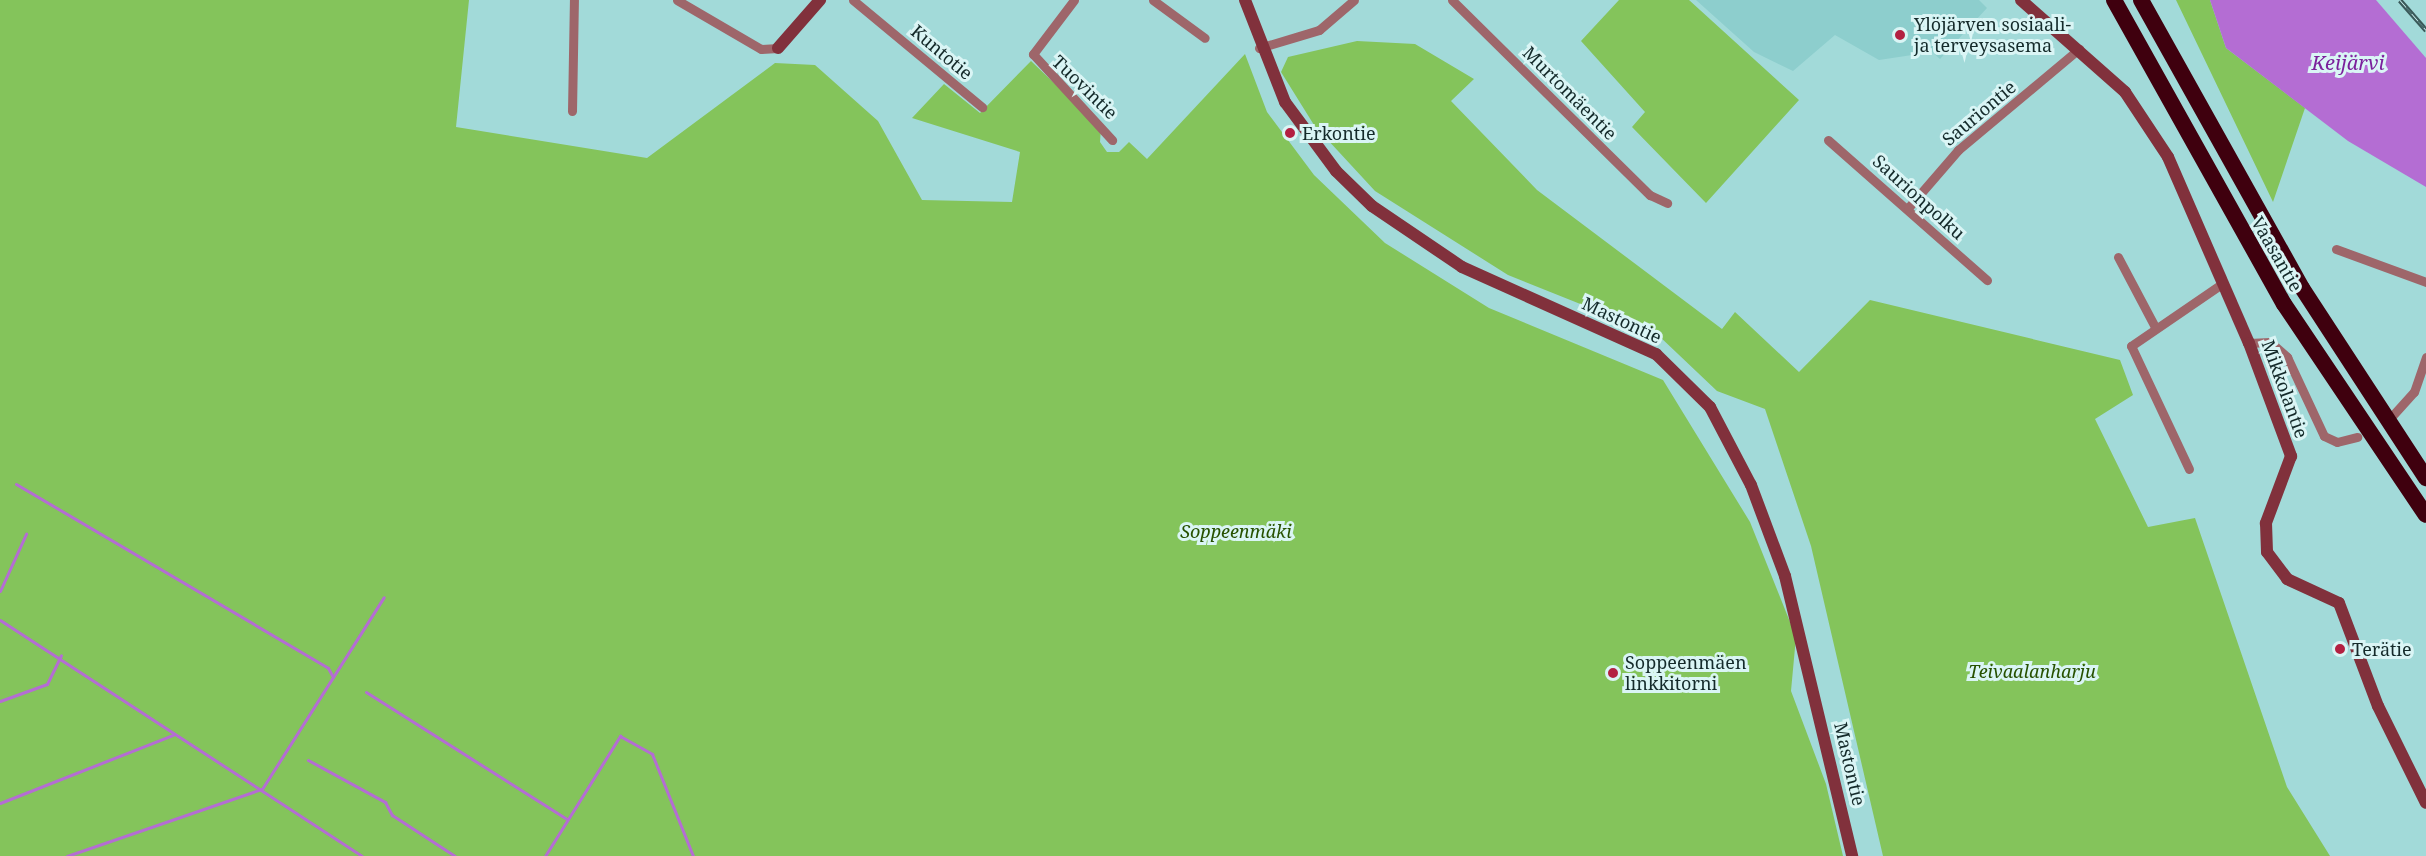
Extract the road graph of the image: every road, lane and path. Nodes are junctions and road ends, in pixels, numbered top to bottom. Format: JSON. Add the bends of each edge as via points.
{"nodes":[{"id":1,"x":574,"y":0,"type":"edge"},
{"id":2,"x":678,"y":0,"type":"edge"},
{"id":3,"x":820,"y":0,"type":"edge"},
{"id":4,"x":853,"y":0,"type":"edge"},
{"id":5,"x":1074,"y":0,"type":"edge"},
{"id":6,"x":1153,"y":0,"type":"edge"},
{"id":7,"x":1245,"y":0,"type":"edge"},
{"id":8,"x":1354,"y":0,"type":"edge"},
{"id":9,"x":1452,"y":0,"type":"edge"},
{"id":10,"x":2021,"y":0,"type":"edge"},
{"id":11,"x":2114,"y":0,"type":"edge"},
{"id":12,"x":2141,"y":0,"type":"edge"},
{"id":13,"x":1205,"y":38,"type":"dead end"},
{"id":14,"x":778,"y":48,"type":"joint"},
{"id":15,"x":1259,"y":48,"type":"junction"},
{"id":16,"x":2079,"y":49,"type":"junction"},
{"id":17,"x":982,"y":107,"type":"dead end"},
{"id":18,"x":572,"y":111,"type":"dead end"},
{"id":19,"x":1113,"y":140,"type":"dead end"},
{"id":20,"x":1828,"y":140,"type":"dead end"},
{"id":21,"x":1667,"y":203,"type":"dead end"},
{"id":22,"x":1908,"y":208,"type":"junction"},
{"id":23,"x":2336,"y":249,"type":"dead end"},
{"id":24,"x":2118,"y":258,"type":"dead end"},
{"id":25,"x":1986,"y":280,"type":"dead end"},
{"id":26,"x":2426,"y":282,"type":"edge"},
{"id":27,"x":2223,"y":284,"type":"junction"},
{"id":28,"x":2155,"y":327,"type":"junction"},
{"id":29,"x":2249,"y":343,"type":"junction"},
{"id":30,"x":2426,"y":357,"type":"edge"},
{"id":31,"x":2393,"y":415,"type":"dead end"},
{"id":32,"x":2357,"y":437,"type":"dead end"},
{"id":33,"x":2189,"y":469,"type":"dead end"},
{"id":34,"x":2426,"y":478,"type":"edge"},
{"id":35,"x":2426,"y":515,"type":"edge"},
{"id":36,"x":2426,"y":803,"type":"edge"},
{"id":37,"x":1852,"y":856,"type":"edge"}],
"edges":[{"from":1,"to":18,"type":"street"},
{"from":2,"to":14,"type":"street","via":[[761,49]]},
{"from":3,"to":14,"type":"main road"},
{"from":4,"to":17,"type":"street","name":"Kuntotie"},
{"from":5,"to":19,"type":"street","name":"Tuovintie","via":[[1033,54]]},
{"from":6,"to":13,"type":"street"},
{"from":7,"to":15,"type":"main road","name":"Mastontie"},
{"from":8,"to":15,"type":"street","via":[[1319,30]]},
{"from":9,"to":21,"type":"street","name":"Murtomäentie","via":[[1650,195]]},
{"from":10,"to":16,"type":"main road","name":"Mikkolantie"},
{"from":11,"to":35,"type":"highway","name":"Vaasantie","via":[[2284,304]]},
{"from":12,"to":34,"type":"highway","name":"Vaasantie","via":[[2302,288]]},
{"from":15,"to":37,"type":"main road","name":"Mastontie","via":[[1300,126],[1372,206],[1470,271],[1656,354],[1710,407],[1751,484],[1785,576]]},
{"from":16,"to":22,"type":"street","name":"Sauriontie","via":[[1958,150]]},
{"from":16,"to":27,"type":"main road","name":"Mikkolantie","via":[[2125,92],[2154,131]]},
{"from":20,"to":22,"type":"street","name":"Saurionpolku"},
{"from":22,"to":25,"type":"street","name":"Saurionpolku"},
{"from":23,"to":26,"type":"street"},
{"from":24,"to":28,"type":"street"},
{"from":27,"to":28,"type":"street"},
{"from":27,"to":29,"type":"main road","name":"Mikkolantie"},
{"from":28,"to":33,"type":"street","via":[[2131,346]]},
{"from":29,"to":32,"type":"street","via":[[2270,342],[2287,357],[2324,436],[2337,442]]},
{"from":29,"to":36,"type":"main road","name":"Mikkolantie","via":[[2291,456],[2266,523],[2267,552],[2288,579],[2340,603],[2386,724]]},
{"from":30,"to":31,"type":"street","via":[[2414,392]]}]}
